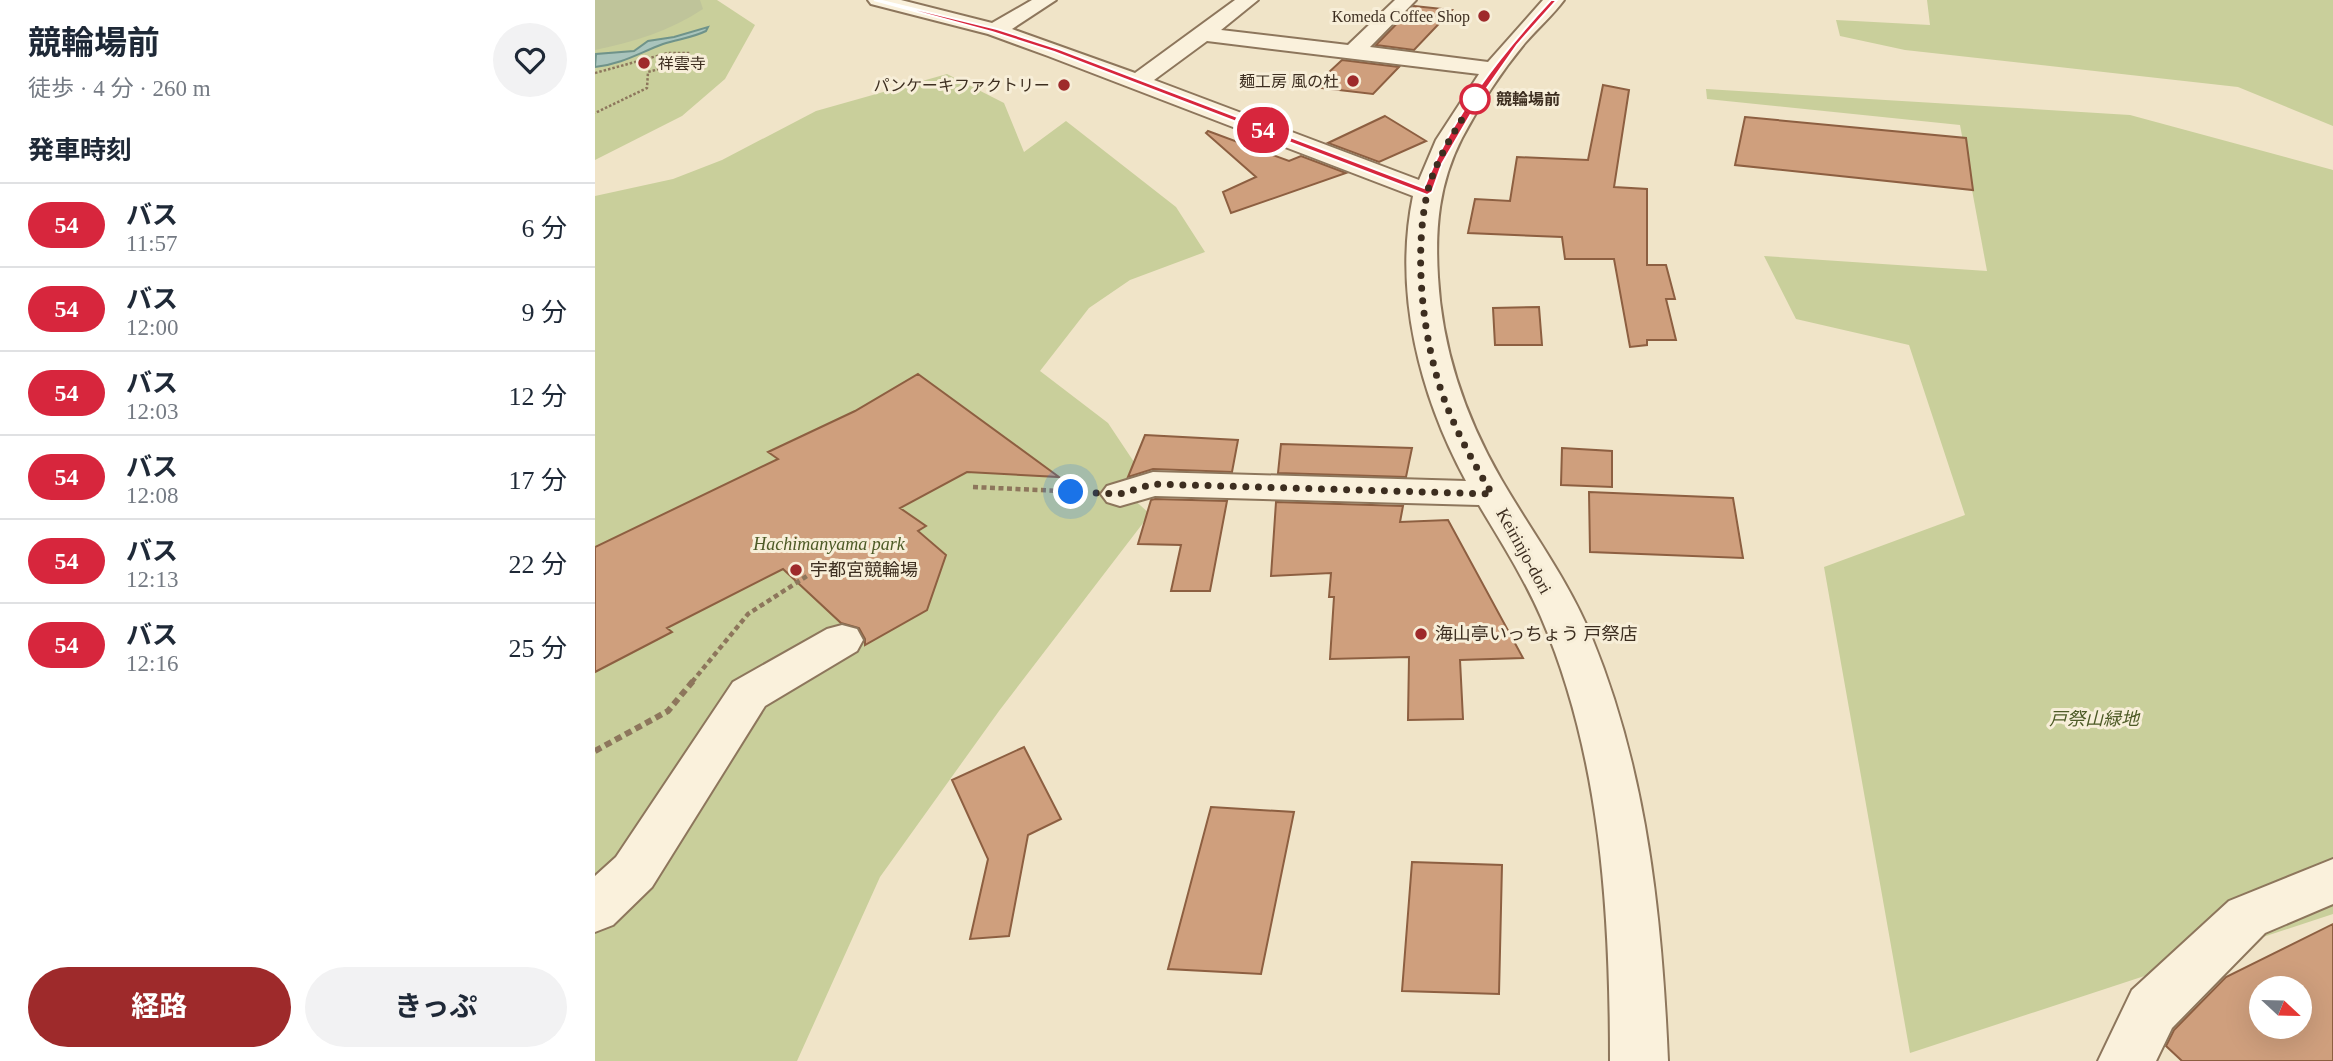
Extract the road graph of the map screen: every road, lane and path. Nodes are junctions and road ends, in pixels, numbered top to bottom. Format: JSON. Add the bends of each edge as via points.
{"nodes":[{"id":1,"x":878,"y":0,"type":"edge"},
{"id":2,"x":1046,"y":0,"type":"edge"},
{"id":3,"x":1248,"y":0,"type":"edge"},
{"id":4,"x":1406,"y":0,"type":"edge"},
{"id":5,"x":1554,"y":0,"type":"edge"},
{"id":6,"x":995,"y":30,"type":"junction"},
{"id":7,"x":1204,"y":34,"type":"junction"},
{"id":8,"x":1353,"y":52,"type":"junction"},
{"id":9,"x":1495,"y":69,"type":"junction"},
{"id":10,"x":595,"y":73,"type":"edge"},
{"id":11,"x":1138,"y":82,"type":"junction"},
{"id":12,"x":595,"y":113,"type":"edge"},
{"id":13,"x":1427,"y":192,"type":"junction"},
{"id":14,"x":973,"y":487,"type":"dead end"},
{"id":15,"x":1120,"y":494,"type":"joint"},
{"id":16,"x":1492,"y":494,"type":"junction"},
{"id":17,"x":810,"y":574,"type":"dead end"},
{"id":18,"x":842,"y":640,"type":"dead end"},
{"id":19,"x":595,"y":751,"type":"edge"},
{"id":20,"x":2333,"y":881,"type":"edge"},
{"id":21,"x":595,"y":909,"type":"edge"},
{"id":22,"x":1639,"y":1061,"type":"edge"},
{"id":23,"x":2127,"y":1061,"type":"edge"}],
"edges":[{"from":1,"to":6,"type":"street"},
{"from":2,"to":6,"type":"street"},
{"from":3,"to":7,"type":"street"},
{"from":4,"to":8,"type":"street"},
{"from":5,"to":9,"type":"street","name":"Keirinjo-dori"},
{"from":6,"to":11,"type":"street"},
{"from":7,"to":8,"type":"street"},
{"from":7,"to":11,"type":"street"},
{"from":8,"to":9,"type":"street"},
{"from":9,"to":13,"type":"street","name":"Keirinjo-dori","via":[[1460,122]]},
{"from":10,"to":12,"type":"path","via":[[668,53],[690,53],[686,62],[648,72],[647,88]]},
{"from":11,"to":13,"type":"street"},
{"from":13,"to":16,"type":"street","name":"Keirinjo-dori","via":[[1421,274],[1434,366],[1447,408]]},
{"from":14,"to":15,"type":"path"},
{"from":15,"to":16,"type":"street","via":[[1153,484]]},
{"from":16,"to":22,"type":"street","name":"Keirinjo-dori","via":[[1570,637],[1593,707],[1617,803],[1632,910]]},
{"from":17,"to":19,"type":"path","via":[[748,614],[667,712]]},
{"from":18,"to":21,"type":"street","via":[[749,694],[634,872]]},
{"from":20,"to":23,"type":"street","via":[[2247,917],[2152,1009]]}]}
